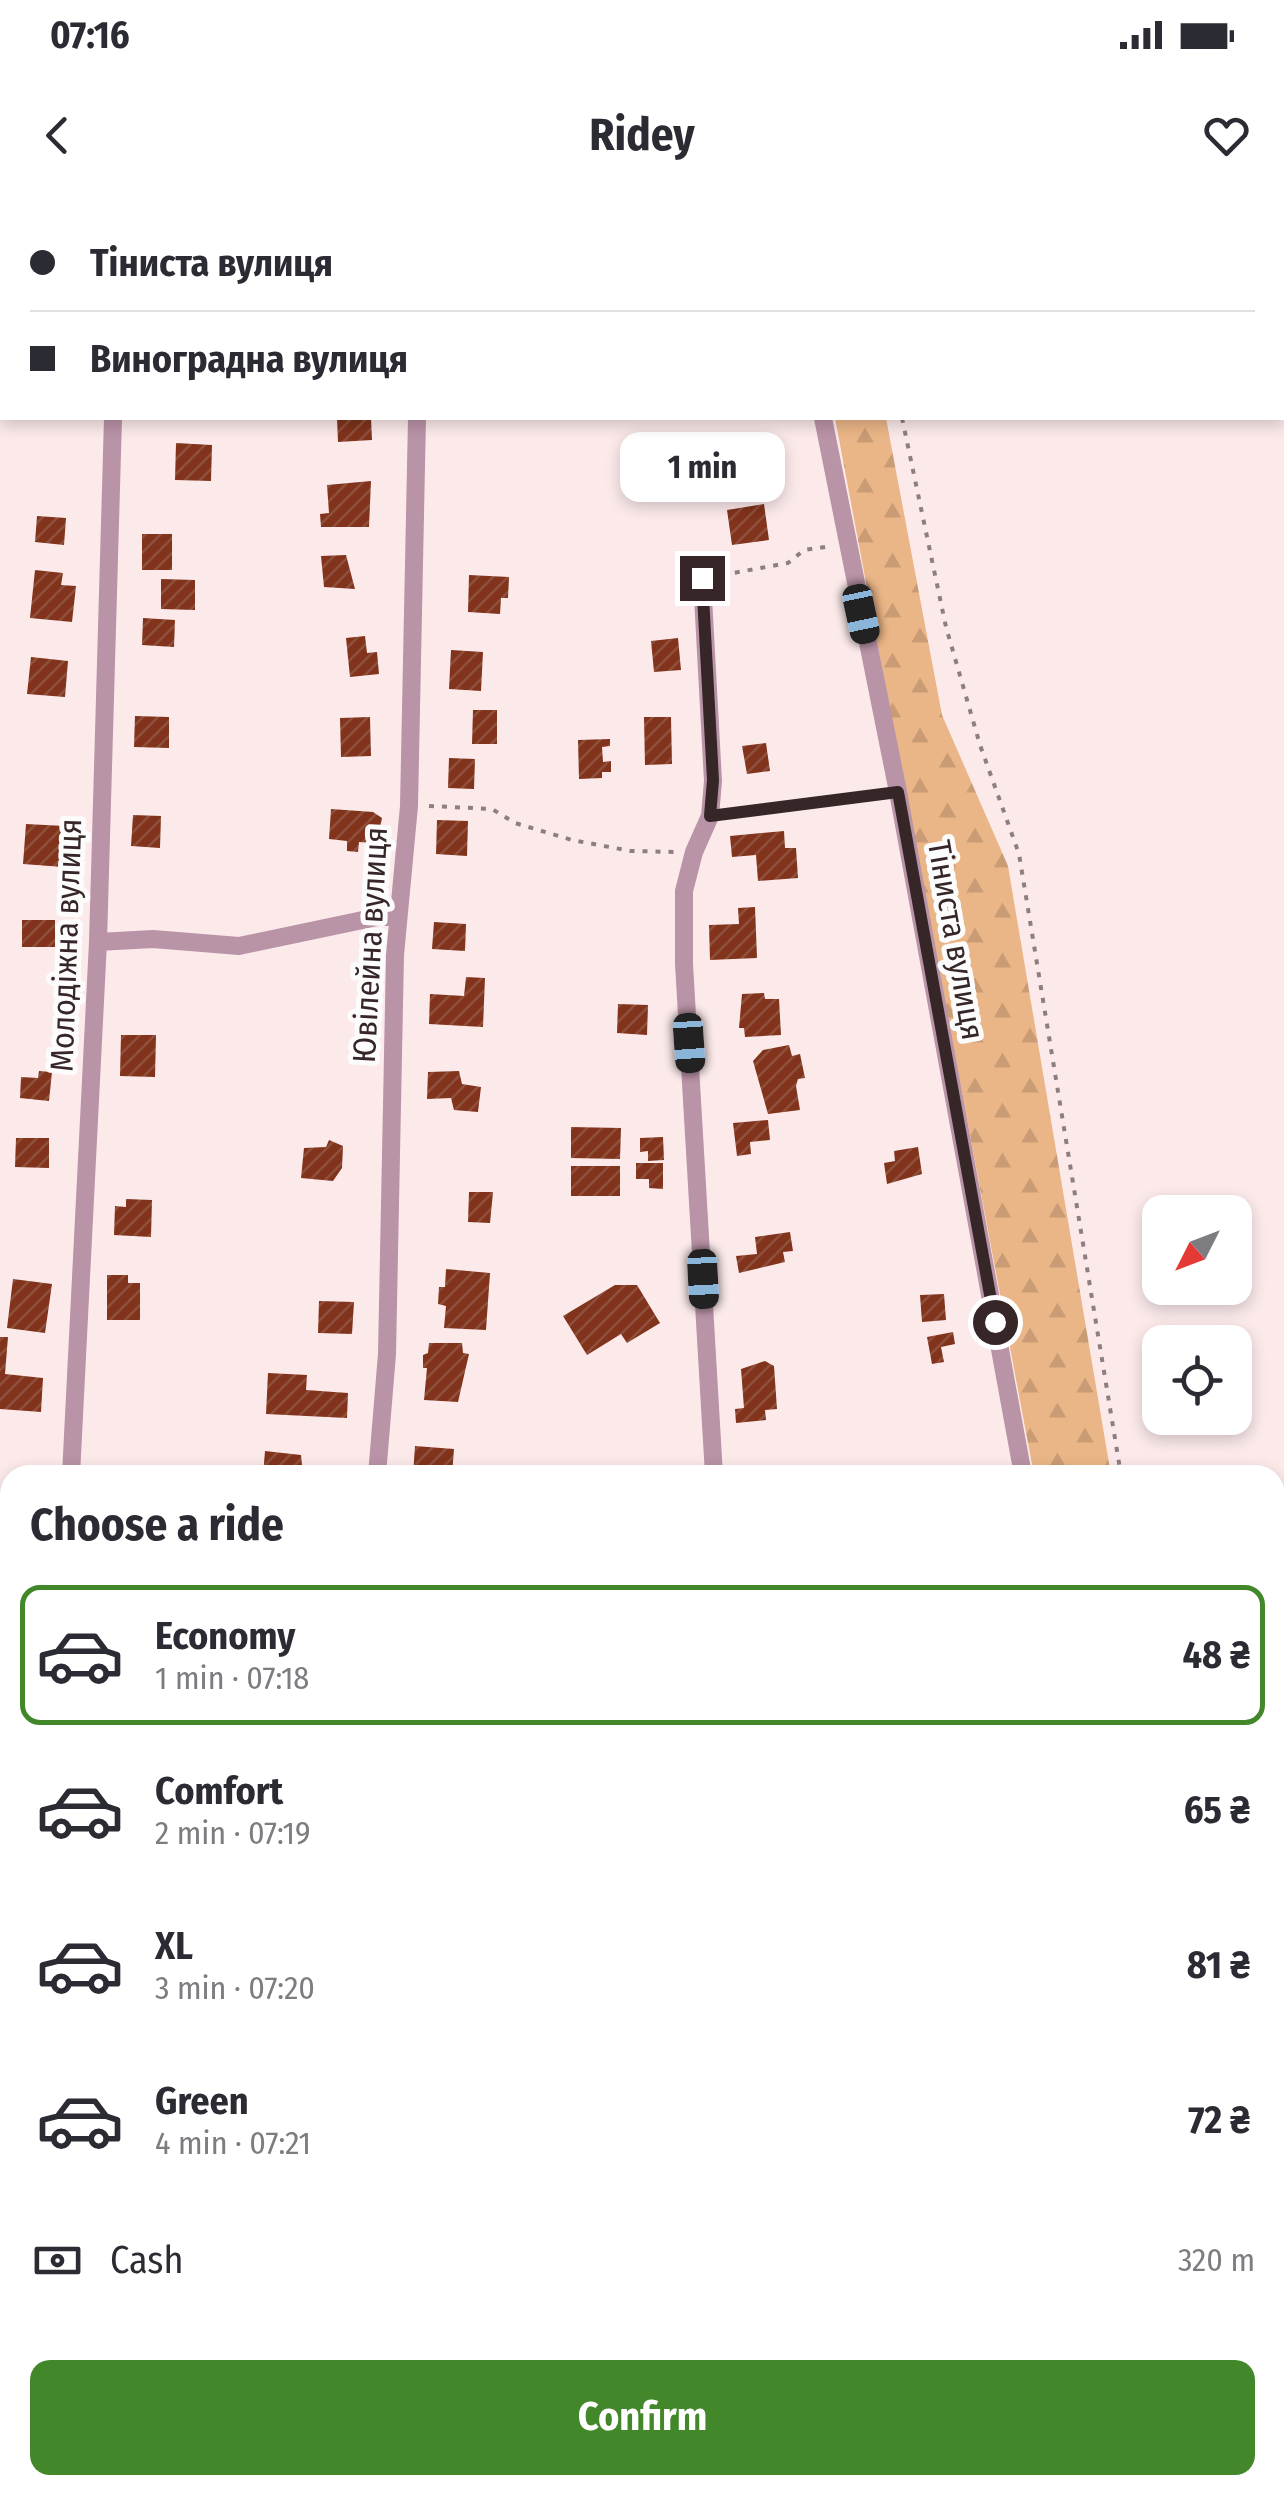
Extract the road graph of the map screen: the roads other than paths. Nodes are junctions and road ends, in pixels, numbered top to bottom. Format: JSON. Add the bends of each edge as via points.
{"nodes":[{"id":1,"x":113,"y":420,"type":"edge"},
{"id":2,"x":417,"y":420,"type":"edge"},
{"id":3,"x":823,"y":420,"type":"edge"},
{"id":4,"x":702,"y":578,"type":"road end"},
{"id":5,"x":898,"y":792,"type":"junction"},
{"id":6,"x":710,"y":816,"type":"junction"},
{"id":7,"x":398,"y":918,"type":"junction"},
{"id":8,"x":98,"y":942,"type":"junction"},
{"id":9,"x":72,"y":1465,"type":"edge"},
{"id":10,"x":378,"y":1465,"type":"edge"},
{"id":11,"x":713,"y":1465,"type":"edge"},
{"id":12,"x":1021,"y":1465,"type":"edge"}],
"edges":[{"from":1,"to":8,"type":"street","name":"Молодіжна вулиця"},
{"from":2,"to":7,"type":"street","name":"Ювілейна вулиця","via":[[409,806]]},
{"from":3,"to":5,"type":"street","name":"Тіниста вулиця"},
{"from":4,"to":6,"type":"street"},
{"from":5,"to":6,"type":"lane"},
{"from":5,"to":12,"type":"street","name":"Тіниста вулиця"},
{"from":6,"to":11,"type":"street","via":[[684,891],[684,964]]},
{"from":7,"to":8,"type":"street","via":[[239,946]]},
{"from":7,"to":10,"type":"street","name":"Ювілейна вулиця","via":[[387,1354]]},
{"from":8,"to":9,"type":"street","name":"Молодіжна вулиця"}]}
